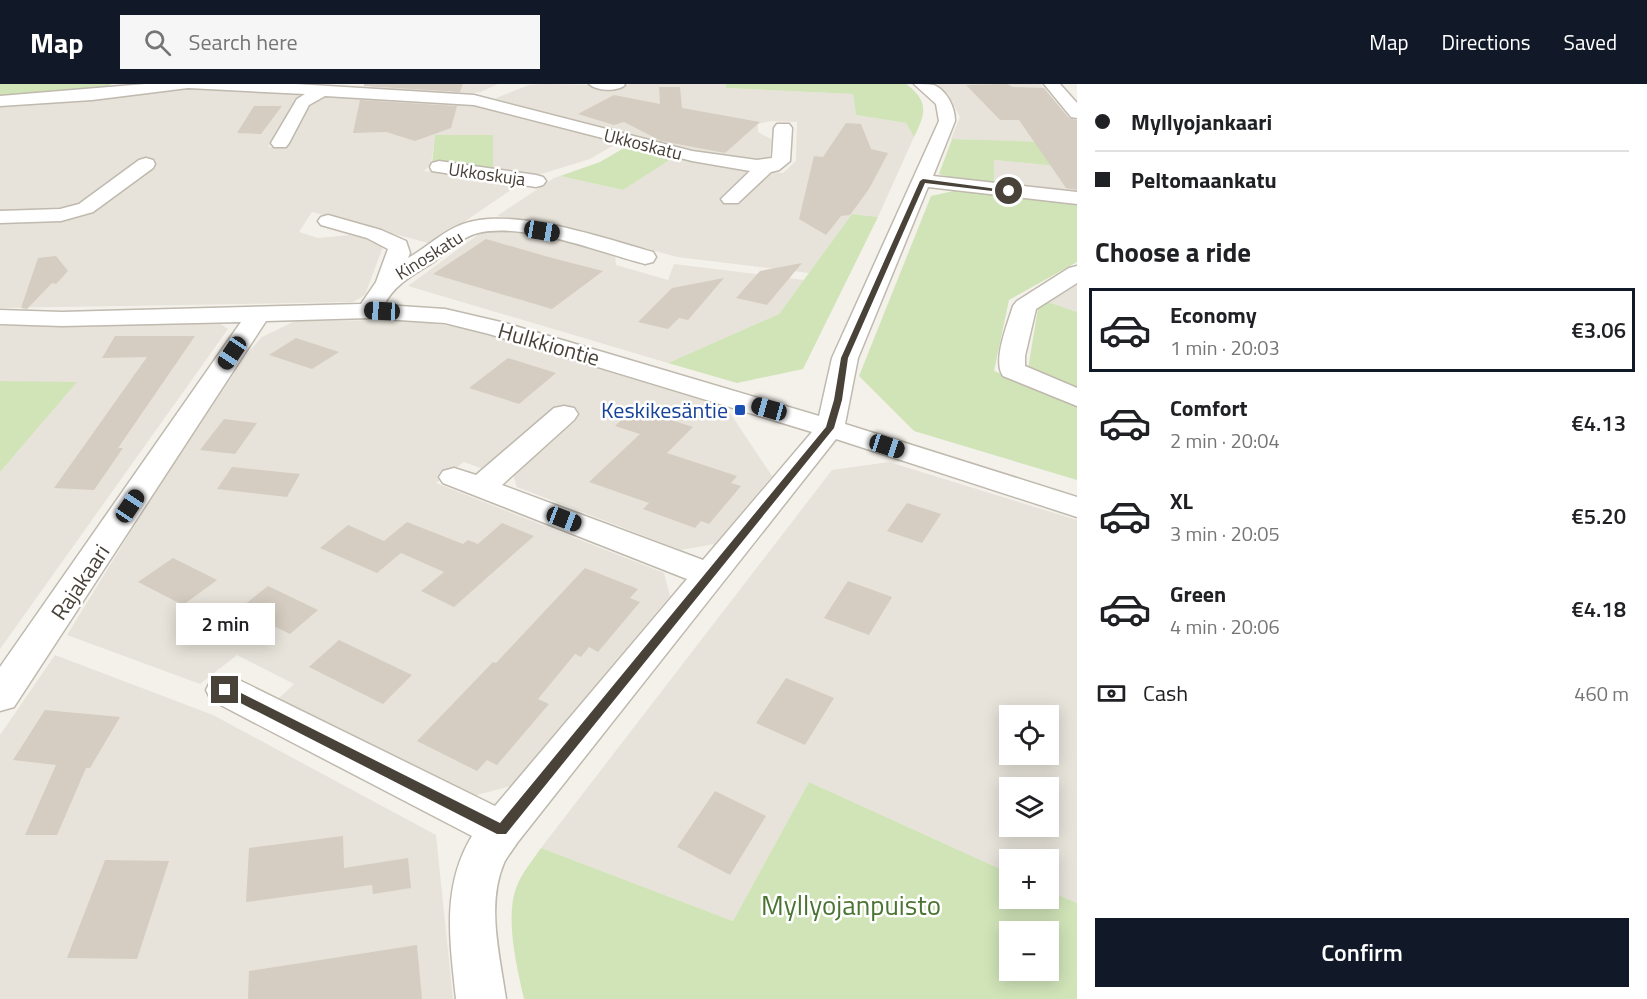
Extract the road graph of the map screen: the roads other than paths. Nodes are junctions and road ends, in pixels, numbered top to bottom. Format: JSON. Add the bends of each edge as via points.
{"nodes":[{"id":1,"x":184,"y":84,"type":"edge"},
{"id":2,"x":193,"y":84,"type":"edge"},
{"id":3,"x":597,"y":84,"type":"edge"},
{"id":4,"x":921,"y":84,"type":"edge"},
{"id":5,"x":1052,"y":84,"type":"edge"},
{"id":6,"x":617,"y":85,"type":"edge"},
{"id":7,"x":358,"y":89,"type":"edge"},
{"id":8,"x":498,"y":91,"type":"dead end"},
{"id":9,"x":321,"y":92,"type":"junction"},
{"id":10,"x":474,"y":100,"type":"junction"},
{"id":11,"x":0,"y":101,"type":"edge"},
{"id":12,"x":1077,"y":113,"type":"edge"},
{"id":13,"x":783,"y":128,"type":"dead end"},
{"id":14,"x":280,"y":143,"type":"dead end"},
{"id":15,"x":146,"y":164,"type":"dead end"},
{"id":16,"x":439,"y":167,"type":"dead end"},
{"id":17,"x":765,"y":167,"type":"junction"},
{"id":18,"x":923,"y":181,"type":"junction"},
{"id":19,"x":1077,"y":198,"type":"edge"},
{"id":20,"x":731,"y":200,"type":"dead end"},
{"id":21,"x":0,"y":217,"type":"edge"},
{"id":22,"x":328,"y":221,"type":"dead end"},
{"id":23,"x":473,"y":227,"type":"junction"},
{"id":24,"x":645,"y":257,"type":"dead end"},
{"id":25,"x":1077,"y":273,"type":"edge"},
{"id":26,"x":387,"y":281,"type":"junction"},
{"id":27,"x":369,"y":310,"type":"junction"},
{"id":28,"x":258,"y":315,"type":"junction"},
{"id":29,"x":0,"y":317,"type":"edge"},
{"id":30,"x":1077,"y":398,"type":"edge"},
{"id":31,"x":564,"y":414,"type":"dead end"},
{"id":32,"x":830,"y":428,"type":"junction"},
{"id":33,"x":1077,"y":507,"type":"edge"},
{"id":34,"x":710,"y":575,"type":"junction"},
{"id":35,"x":225,"y":690,"type":"dead end"},
{"id":36,"x":0,"y":697,"type":"edge"},
{"id":37,"x":501,"y":830,"type":"junction"},
{"id":38,"x":481,"y":999,"type":"edge"}],
"edges":[{"from":1,"to":11,"type":"street"},
{"from":2,"to":9,"type":"street"},
{"from":3,"to":6,"type":"street"},
{"from":4,"to":18,"type":"street","via":[[938,96],[948,115]]},
{"from":5,"to":12,"type":"street"},
{"from":7,"to":9,"type":"street"},
{"from":7,"to":10,"type":"street"},
{"from":8,"to":10,"type":"street"},
{"from":9,"to":14,"type":"street","via":[[303,102]]},
{"from":10,"to":17,"type":"street","name":"Ukkoskatu","via":[[676,152]]},
{"from":13,"to":17,"type":"street","via":[[781,161]]},
{"from":15,"to":21,"type":"street","via":[[86,208],[61,215]]},
{"from":16,"to":23,"type":"street","name":"Ukkoskuja","via":[[545,178]]},
{"from":17,"to":20,"type":"street"},
{"from":18,"to":19,"type":"street"},
{"from":18,"to":32,"type":"street","via":[[844,358]]},
{"from":22,"to":26,"type":"street","via":[[374,234],[398,246],[399,254]]},
{"from":23,"to":24,"type":"street","name":"Kinoskatu","via":[[538,230]]},
{"from":23,"to":26,"type":"street","name":"Kinoskatu"},
{"from":25,"to":30,"type":"street","via":[[1025,306],[1012,356],[1012,370]]},
{"from":26,"to":27,"type":"street","name":"Kinoskatu"},
{"from":27,"to":28,"type":"street","name":"Hulkkiontie"},
{"from":27,"to":32,"type":"street","name":"Hulkkiontie","via":[[470,321]]},
{"from":28,"to":29,"type":"street","name":"Hulkkiontie"},
{"from":28,"to":36,"type":"street","name":"Rajakaari"},
{"from":31,"to":34,"type":"street","via":[[468,482]]},
{"from":32,"to":33,"type":"street","name":"Hulkkiontie"},
{"from":32,"to":34,"type":"street"},
{"from":34,"to":37,"type":"street"},
{"from":35,"to":37,"type":"street"},
{"from":37,"to":38,"type":"street","via":[[483,858],[474,887]]}]}
